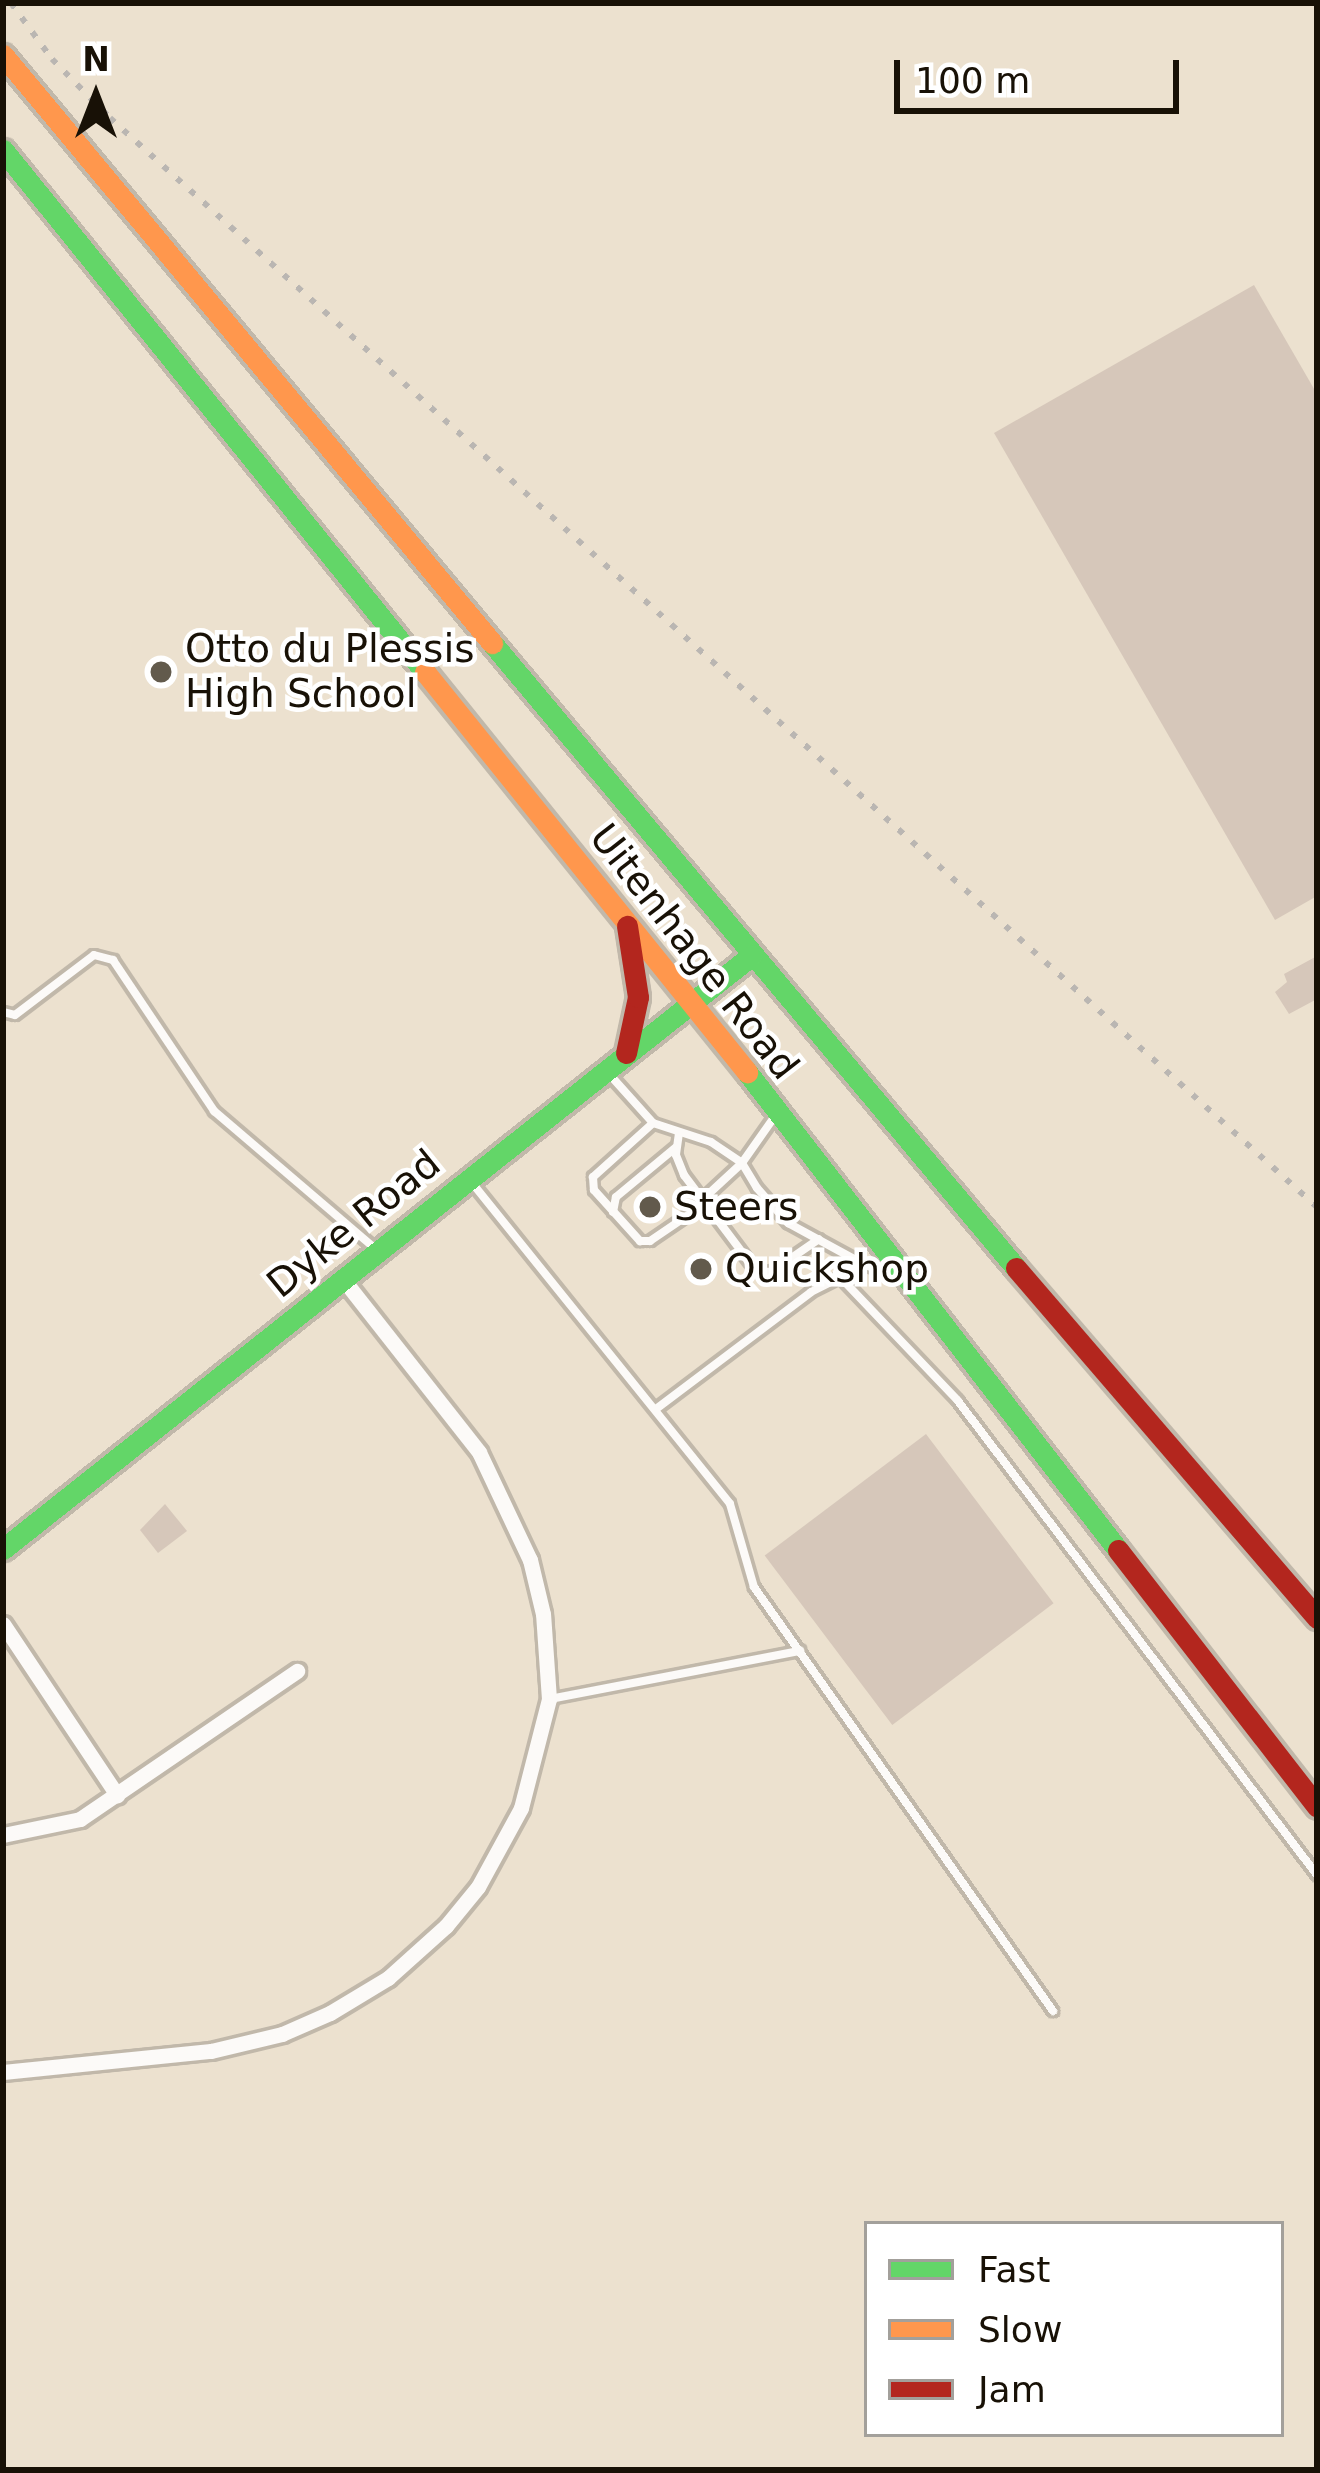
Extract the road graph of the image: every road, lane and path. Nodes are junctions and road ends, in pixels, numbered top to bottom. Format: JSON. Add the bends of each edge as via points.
{"nodes":[{"id":1,"x":3,"y":56,"type":"edge"},
{"id":2,"x":3,"y":150,"type":"edge"},
{"id":3,"x":626,"y":920,"type":"junction"},
{"id":4,"x":751,"y":956,"type":"junction"},
{"id":5,"x":692,"y":1001,"type":"junction"},
{"id":6,"x":3,"y":1012,"type":"edge"},
{"id":7,"x":626,"y":1053,"type":"junction"},
{"id":8,"x":605,"y":1070,"type":"junction"},
{"id":9,"x":776,"y":1114,"type":"junction"},
{"id":10,"x":653,"y":1124,"type":"junction"},
{"id":11,"x":679,"y":1133,"type":"junction"},
{"id":12,"x":676,"y":1147,"type":"junction"},
{"id":13,"x":742,"y":1163,"type":"junction"},
{"id":14,"x":469,"y":1178,"type":"junction"},
{"id":15,"x":702,"y":1203,"type":"junction"},
{"id":16,"x":613,"y":1214,"type":"junction"},
{"id":17,"x":819,"y":1238,"type":"junction"},
{"id":18,"x":378,"y":1251,"type":"junction"},
{"id":19,"x":865,"y":1265,"type":"junction"},
{"id":20,"x":841,"y":1278,"type":"junction"},
{"id":21,"x":904,"y":1278,"type":"junction"},
{"id":22,"x":343,"y":1279,"type":"junction"},
{"id":23,"x":656,"y":1409,"type":"junction"},
{"id":24,"x":3,"y":1550,"type":"edge"},
{"id":25,"x":1317,"y":1618,"type":"edge"},
{"id":26,"x":3,"y":1624,"type":"edge"},
{"id":27,"x":800,"y":1651,"type":"junction"},
{"id":28,"x":297,"y":1671,"type":"dead end"},
{"id":29,"x":549,"y":1699,"type":"junction"},
{"id":30,"x":117,"y":1795,"type":"junction"},
{"id":31,"x":1317,"y":1808,"type":"edge"},
{"id":32,"x":3,"y":1834,"type":"edge"},
{"id":33,"x":1317,"y":1874,"type":"edge"},
{"id":34,"x":1053,"y":2011,"type":"dead end"},
{"id":35,"x":3,"y":2072,"type":"edge"}],
"edges":[{"from":1,"to":4,"type":"main road","name":"Uitenhage Road"},
{"from":2,"to":3,"type":"main road","name":"Uitenhage Road"},
{"from":3,"to":5,"type":"main road","name":"Uitenhage Road"},
{"from":3,"to":7,"type":"main road","via":[[638,985]]},
{"from":4,"to":5,"type":"main road","name":"Dyke Road"},
{"from":4,"to":25,"type":"main road","name":"Uitenhage Road"},
{"from":5,"to":7,"type":"main road","name":"Dyke Road"},
{"from":5,"to":9,"type":"main road","name":"Uitenhage Road"},
{"from":6,"to":18,"type":"lane","via":[[15,1015],[94,955],[113,960],[214,1112]]},
{"from":7,"to":8,"type":"main road","name":"Dyke Road"},
{"from":8,"to":10,"type":"lane"},
{"from":8,"to":14,"type":"main road","name":"Dyke Road"},
{"from":9,"to":13,"type":"lane"},
{"from":9,"to":21,"type":"main road","name":"Uitenhage Road"},
{"from":10,"to":11,"type":"lane"},
{"from":10,"to":16,"type":"lane","via":[[593,1177]]},
{"from":11,"to":12,"type":"lane"},
{"from":11,"to":13,"type":"lane"},
{"from":12,"to":15,"type":"lane"},
{"from":12,"to":16,"type":"lane","via":[[616,1197]]},
{"from":13,"to":15,"type":"lane"},
{"from":13,"to":17,"type":"lane","via":[[788,1223]]},
{"from":14,"to":18,"type":"main road","name":"Dyke Road"},
{"from":14,"to":23,"type":"lane"},
{"from":15,"to":16,"type":"lane","via":[[650,1241],[632,1238]]},
{"from":15,"to":17,"type":"lane","via":[[762,1273]]},
{"from":17,"to":19,"type":"lane"},
{"from":18,"to":22,"type":"main road","name":"Dyke Road"},
{"from":19,"to":20,"type":"lane"},
{"from":19,"to":21,"type":"lane"},
{"from":20,"to":23,"type":"lane"},
{"from":20,"to":33,"type":"lane","via":[[958,1401]]},
{"from":21,"to":31,"type":"main road","name":"Uitenhage Road"},
{"from":22,"to":24,"type":"main road","name":"Dyke Road"},
{"from":22,"to":29,"type":"street","via":[[479,1452],[508,1506],[543,1614]]},
{"from":23,"to":27,"type":"lane","via":[[730,1504],[754,1587]]},
{"from":26,"to":30,"type":"street"},
{"from":27,"to":29,"type":"lane"},
{"from":27,"to":34,"type":"lane"},
{"from":28,"to":30,"type":"street"},
{"from":29,"to":35,"type":"street","via":[[520,1808],[478,1887],[428,1945],[364,1995],[249,2044]]},
{"from":30,"to":32,"type":"street","via":[[80,1819]]}]}
